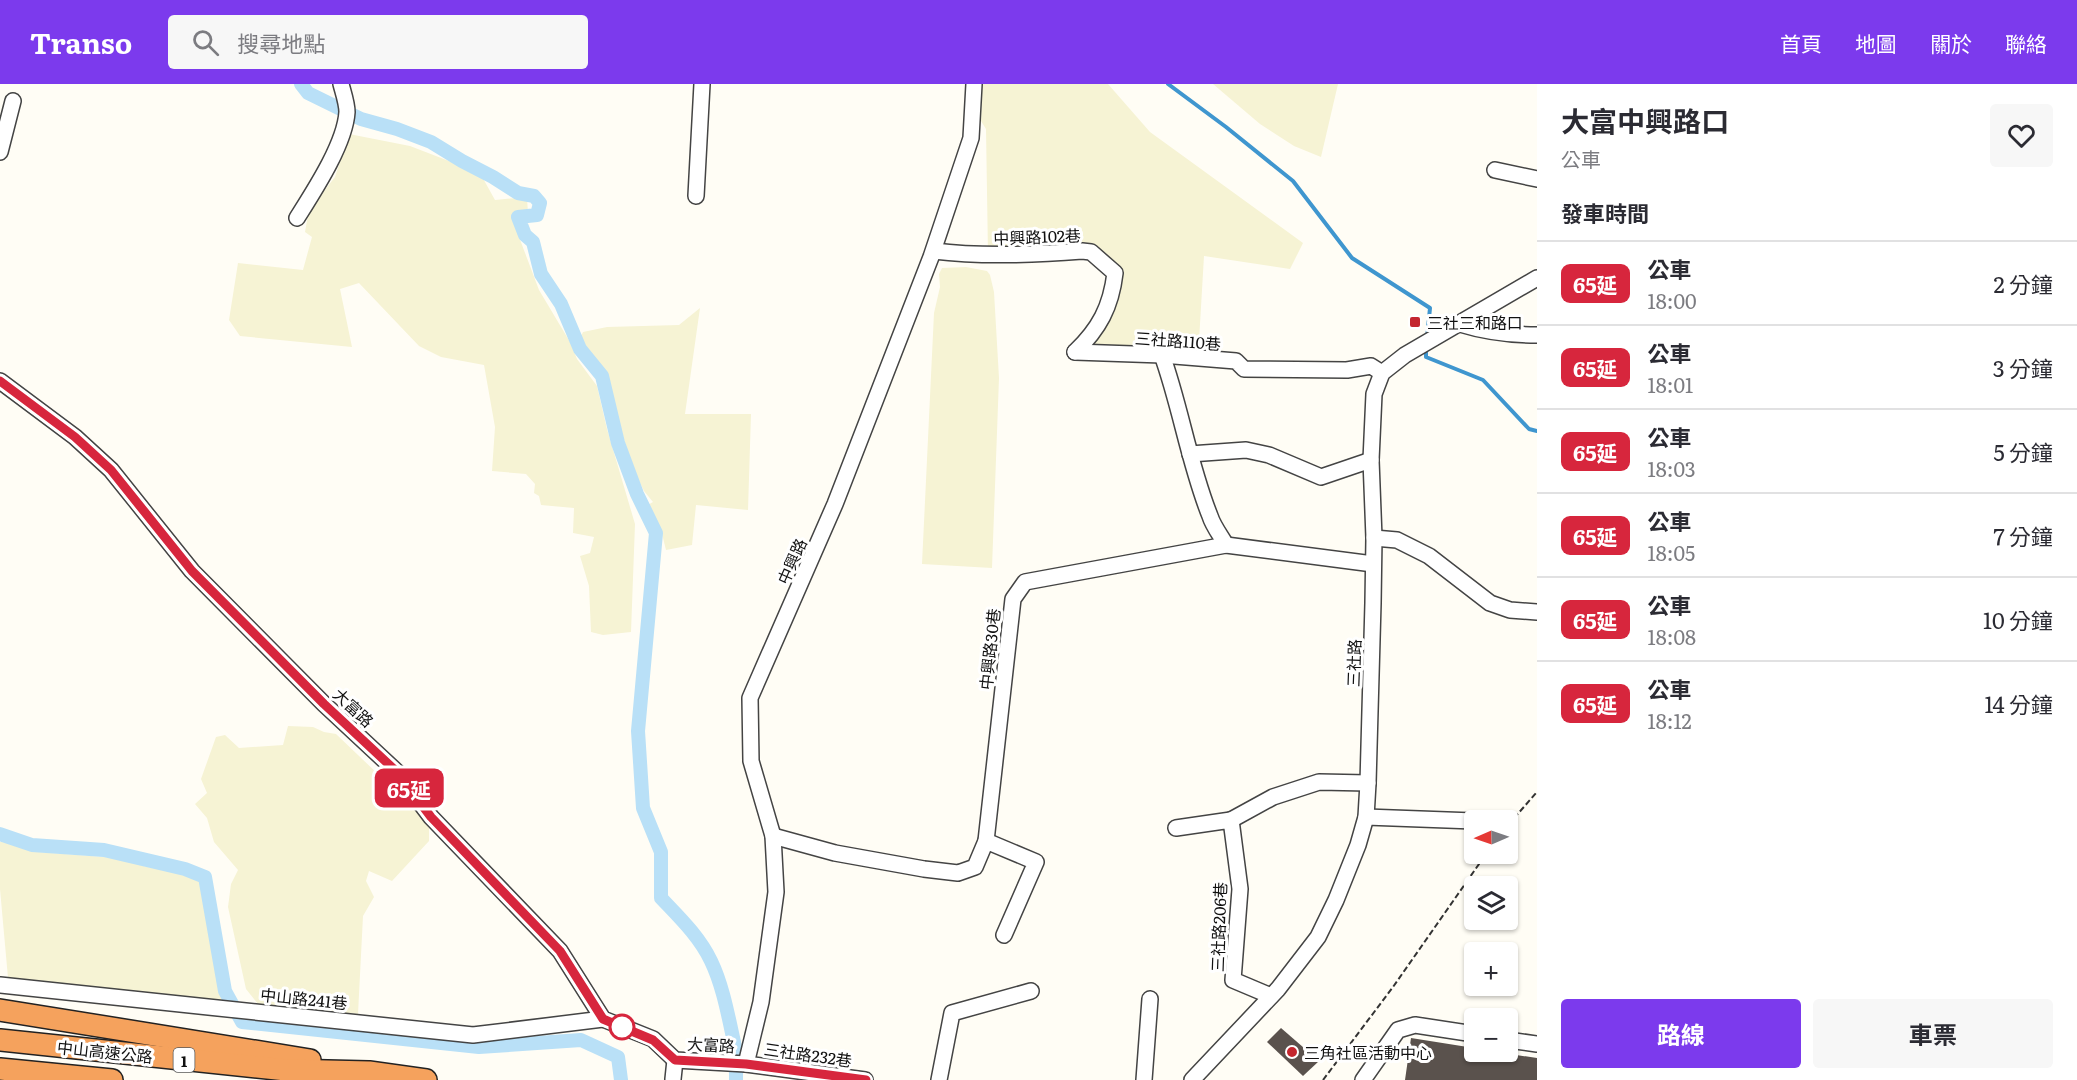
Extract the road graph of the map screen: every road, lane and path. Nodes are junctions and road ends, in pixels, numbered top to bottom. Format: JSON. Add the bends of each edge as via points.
{"nodes":[{"id":1,"x":341,"y":84,"type":"edge"},
{"id":2,"x":702,"y":84,"type":"edge"},
{"id":3,"x":974,"y":84,"type":"edge"},
{"id":4,"x":13,"y":100,"type":"dead end"},
{"id":5,"x":3,"y":130,"type":"edge"},
{"id":6,"x":0,"y":152,"type":"edge"},
{"id":7,"x":1495,"y":170,"type":"dead end"},
{"id":8,"x":1537,"y":179,"type":"edge"},
{"id":9,"x":696,"y":196,"type":"dead end"},
{"id":10,"x":297,"y":218,"type":"dead end"},
{"id":11,"x":934,"y":251,"type":"junction"},
{"id":12,"x":1537,"y":278,"type":"edge"},
{"id":13,"x":1460,"y":324,"type":"junction"},
{"id":14,"x":1537,"y":335,"type":"edge"},
{"id":15,"x":1075,"y":352,"type":"joint"},
{"id":16,"x":1162,"y":355,"type":"junction"},
{"id":17,"x":1382,"y":373,"type":"junction"},
{"id":18,"x":0,"y":381,"type":"edge"},
{"id":19,"x":1190,"y":454,"type":"junction"},
{"id":20,"x":1371,"y":460,"type":"junction"},
{"id":21,"x":1374,"y":538,"type":"junction"},
{"id":22,"x":1226,"y":545,"type":"junction"},
{"id":23,"x":1373,"y":564,"type":"junction"},
{"id":24,"x":1537,"y":612,"type":"edge"},
{"id":25,"x":1368,"y":783,"type":"junction"},
{"id":26,"x":1537,"y":792,"type":"edge"},
{"id":27,"x":1518,"y":814,"type":"edge"},
{"id":28,"x":1366,"y":817,"type":"junction"},
{"id":29,"x":1231,"y":820,"type":"junction"},
{"id":30,"x":1464,"y":820,"type":"edge"},
{"id":31,"x":1176,"y":828,"type":"dead end"},
{"id":32,"x":773,"y":836,"type":"junction"},
{"id":33,"x":986,"y":841,"type":"junction"},
{"id":34,"x":1479,"y":864,"type":"edge"},
{"id":35,"x":1004,"y":935,"type":"dead end"},
{"id":36,"x":0,"y":985,"type":"edge"},
{"id":37,"x":1031,"y":991,"type":"dead end"},
{"id":38,"x":1271,"y":996,"type":"junction"},
{"id":39,"x":1150,"y":999,"type":"dead end"},
{"id":40,"x":0,"y":1010,"type":"edge"},
{"id":41,"x":603,"y":1019,"type":"junction"},
{"id":42,"x":1464,"y":1032,"type":"edge"},
{"id":43,"x":0,"y":1040,"type":"edge"},
{"id":44,"x":1518,"y":1041,"type":"edge"},
{"id":45,"x":1537,"y":1044,"type":"edge"},
{"id":46,"x":675,"y":1060,"type":"junction"},
{"id":47,"x":746,"y":1064,"type":"junction"},
{"id":48,"x":0,"y":1069,"type":"edge"},
{"id":49,"x":369,"y":1072,"type":"junction"},
{"id":50,"x":112,"y":1080,"type":"edge"},
{"id":51,"x":426,"y":1080,"type":"edge"},
{"id":52,"x":673,"y":1080,"type":"edge"},
{"id":53,"x":865,"y":1080,"type":"edge"},
{"id":54,"x":939,"y":1080,"type":"edge"},
{"id":55,"x":1144,"y":1080,"type":"edge"},
{"id":56,"x":1192,"y":1080,"type":"edge"},
{"id":57,"x":1323,"y":1080,"type":"edge"},
{"id":58,"x":1363,"y":1080,"type":"edge"}],
"edges":[{"from":1,"to":10,"type":"street","via":[[347,111],[339,141]]},
{"from":2,"to":9,"type":"street"},
{"from":3,"to":11,"type":"street","name":"中興路","via":[[970,138]]},
{"from":4,"to":5,"type":"street"},
{"from":5,"to":6,"type":"street"},
{"from":7,"to":8,"type":"street"},
{"from":11,"to":15,"type":"street","name":"中興路102巷","via":[[991,256],[1091,252],[1115,273],[1113,292],[1091,336]]},
{"from":11,"to":32,"type":"street","name":"中興路","via":[[836,504],[750,698],[751,761]]},
{"from":12,"to":13,"type":"street"},
{"from":13,"to":14,"type":"street","via":[[1484,331]]},
{"from":13,"to":17,"type":"street"},
{"from":15,"to":16,"type":"street","name":"三社路110巷"},
{"from":16,"to":17,"type":"street","name":"三社路110巷","via":[[1236,362],[1244,369],[1347,370],[1371,366]]},
{"from":16,"to":19,"type":"street"},
{"from":17,"to":20,"type":"street","name":"三社路","via":[[1374,394]]},
{"from":18,"to":41,"type":"street","name":"大富路","via":[[75,437],[111,470],[192,571],[397,772],[431,817],[560,951]]},
{"from":19,"to":20,"type":"street","via":[[1246,450],[1269,455],[1321,477]]},
{"from":19,"to":22,"type":"street","via":[[1210,519]]},
{"from":20,"to":21,"type":"street","name":"三社路"},
{"from":21,"to":23,"type":"street","name":"三社路"},
{"from":21,"to":24,"type":"street","via":[[1397,540],[1429,556],[1490,603],[1510,610]]},
{"from":22,"to":23,"type":"street","name":"中興路30巷"},
{"from":22,"to":33,"type":"street","name":"中興路30巷","via":[[1025,582],[1012,598]]},
{"from":23,"to":25,"type":"street","name":"三社路"},
{"from":25,"to":28,"type":"street","name":"三社路"},
{"from":25,"to":29,"type":"street","via":[[1319,782],[1273,797]]},
{"from":26,"to":27,"type":"path"},
{"from":28,"to":30,"type":"street"},
{"from":28,"to":38,"type":"street","name":"三社路","via":[[1359,845],[1318,937]]},
{"from":29,"to":31,"type":"street"},
{"from":29,"to":38,"type":"street","name":"三社路206巷","via":[[1240,890],[1233,980]]},
{"from":32,"to":33,"type":"street","name":"中興路30巷","via":[[835,853],[958,873],[975,867]]},
{"from":32,"to":47,"type":"street","name":"中興路","via":[[777,892],[761,1002]]},
{"from":33,"to":35,"type":"street","via":[[1036,862]]},
{"from":34,"to":57,"type":"path"},
{"from":36,"to":41,"type":"street","name":"中山路241巷","via":[[473,1035]]},
{"from":37,"to":54,"type":"street","via":[[952,1013]]},
{"from":38,"to":56,"type":"street","name":"三社路"},
{"from":39,"to":55,"type":"street"},
{"from":40,"to":49,"type":"highway","via":[[282,1054]]},
{"from":41,"to":46,"type":"street","name":"大富路","via":[[653,1040]]},
{"from":42,"to":58,"type":"street","via":[[1415,1025],[1398,1030]]},
{"from":43,"to":49,"type":"highway","name":"中山高速公路","number":"1","via":[[286,1070]]},
{"from":44,"to":45,"type":"street"},
{"from":46,"to":47,"type":"street","name":"大富路"},
{"from":46,"to":52,"type":"street","name":"大富路"},
{"from":47,"to":53,"type":"street","name":"三社路232巷"},
{"from":48,"to":50,"type":"highway","name":"中山高速公路"},
{"from":49,"to":51,"type":"highway","name":"中山高速公路","number":"1"}]}
